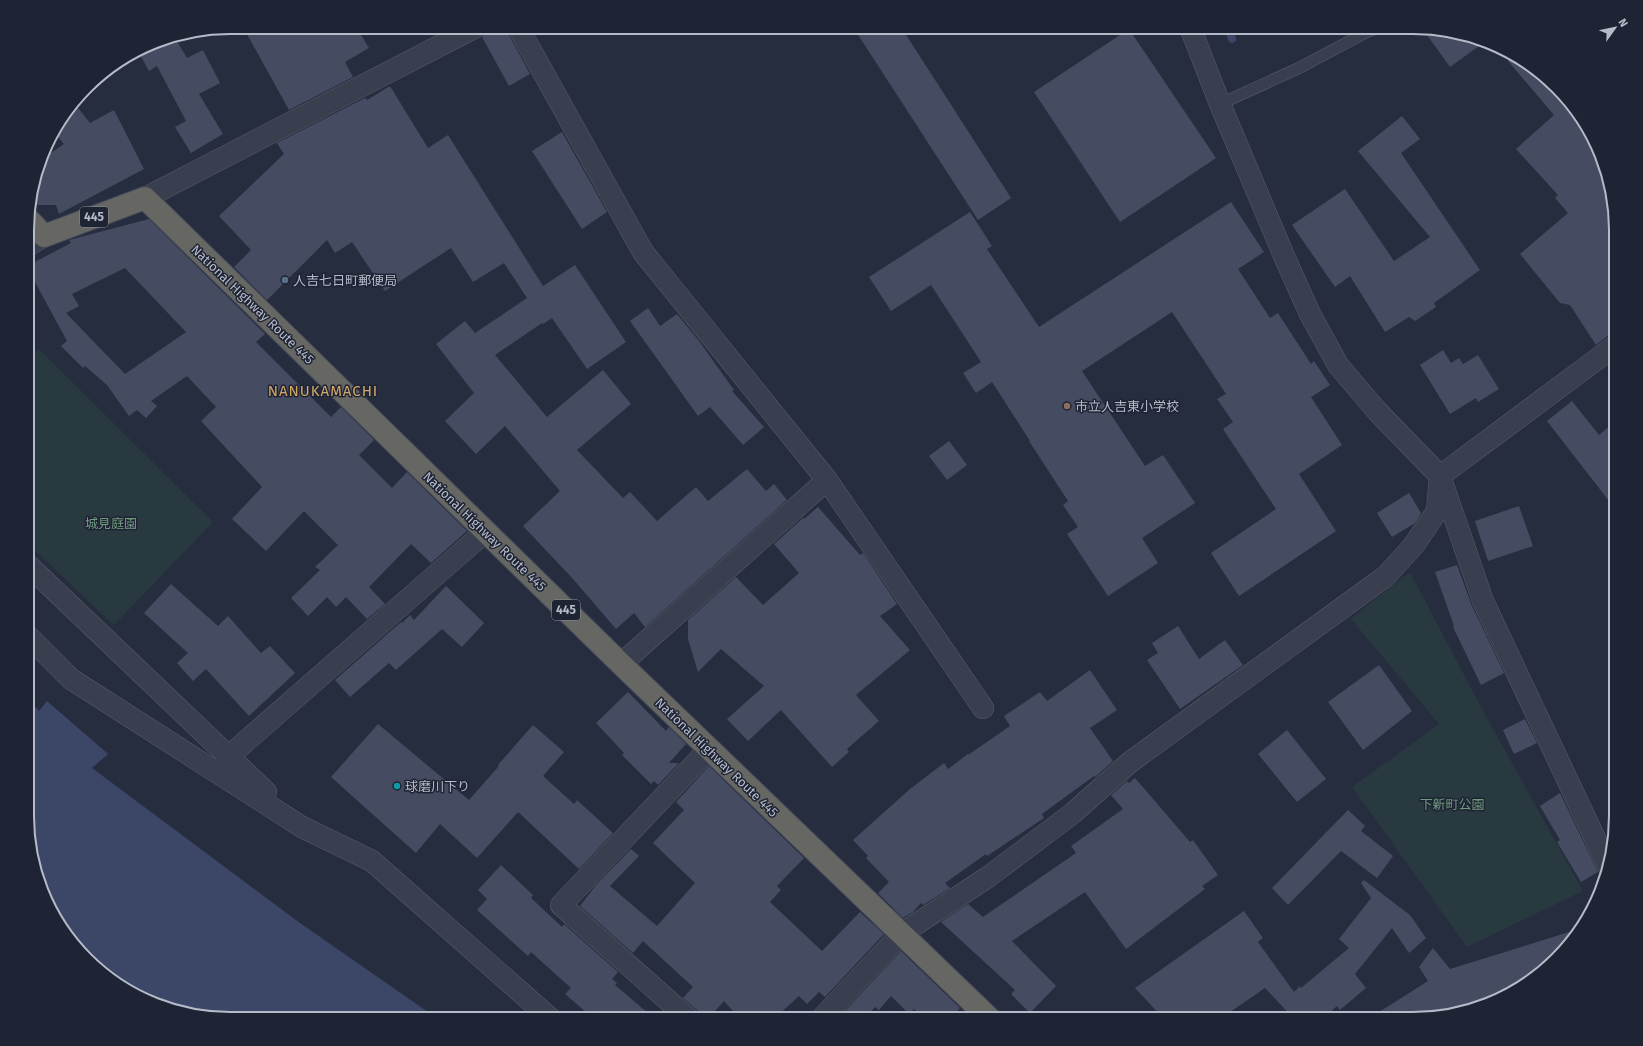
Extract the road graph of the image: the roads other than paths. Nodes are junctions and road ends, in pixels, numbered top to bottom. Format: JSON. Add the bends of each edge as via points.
{"nodes":[{"id":1,"x":462,"y":34,"type":"edge"},
{"id":2,"x":522,"y":34,"type":"edge"},
{"id":3,"x":1193,"y":34,"type":"edge"},
{"id":4,"x":1363,"y":34,"type":"edge"},
{"id":5,"x":1220,"y":104,"type":"junction"},
{"id":6,"x":145,"y":198,"type":"junction"},
{"id":7,"x":36,"y":241,"type":"edge"},
{"id":8,"x":1609,"y":350,"type":"edge"},
{"id":9,"x":1440,"y":476,"type":"junction"},
{"id":10,"x":827,"y":480,"type":"junction"},
{"id":11,"x":485,"y":532,"type":"junction"},
{"id":12,"x":34,"y":571,"type":"edge"},
{"id":13,"x":34,"y":641,"type":"edge"},
{"id":14,"x":621,"y":664,"type":"junction"},
{"id":15,"x":983,"y":708,"type":"dead end"},
{"id":16,"x":709,"y":749,"type":"junction"},
{"id":17,"x":228,"y":757,"type":"junction"},
{"id":18,"x":302,"y":827,"type":"junction"},
{"id":19,"x":1604,"y":858,"type":"edge"},
{"id":20,"x":901,"y":934,"type":"junction"},
{"id":21,"x":543,"y":1012,"type":"edge"},
{"id":22,"x":682,"y":1012,"type":"edge"},
{"id":23,"x":828,"y":1012,"type":"edge"},
{"id":24,"x":983,"y":1012,"type":"edge"}],
"edges":[{"from":1,"to":6,"type":"street"},
{"from":2,"to":10,"type":"street","via":[[643,252]]},
{"from":3,"to":5,"type":"street"},
{"from":4,"to":5,"type":"lane","via":[[1299,68]]},
{"from":5,"to":9,"type":"street","via":[[1310,314],[1338,365],[1377,411]]},
{"from":6,"to":7,"type":"highway","number":"445"},
{"from":6,"to":11,"type":"highway","name":"National Highway Route 445","number":"445"},
{"from":8,"to":9,"type":"street"},
{"from":9,"to":19,"type":"street","via":[[1483,601]]},
{"from":9,"to":20,"type":"street","via":[[1437,511],[1414,545],[1386,576],[1129,763],[1073,813],[988,877]]},
{"from":10,"to":14,"type":"street"},
{"from":10,"to":15,"type":"street"},
{"from":11,"to":14,"type":"highway","name":"National Highway Route 445","number":"445"},
{"from":11,"to":17,"type":"street"},
{"from":12,"to":17,"type":"street"},
{"from":13,"to":18,"type":"street","via":[[71,679]]},
{"from":14,"to":16,"type":"highway","name":"National Highway Route 445","number":"445"},
{"from":16,"to":20,"type":"highway","name":"National Highway Route 445","number":"445"},
{"from":16,"to":22,"type":"street","via":[[560,905]]},
{"from":17,"to":18,"type":"street"},
{"from":18,"to":21,"type":"street","via":[[372,861]]},
{"from":20,"to":23,"type":"street"},
{"from":20,"to":24,"type":"highway","name":"National Highway Route 445","number":"445"}]}
